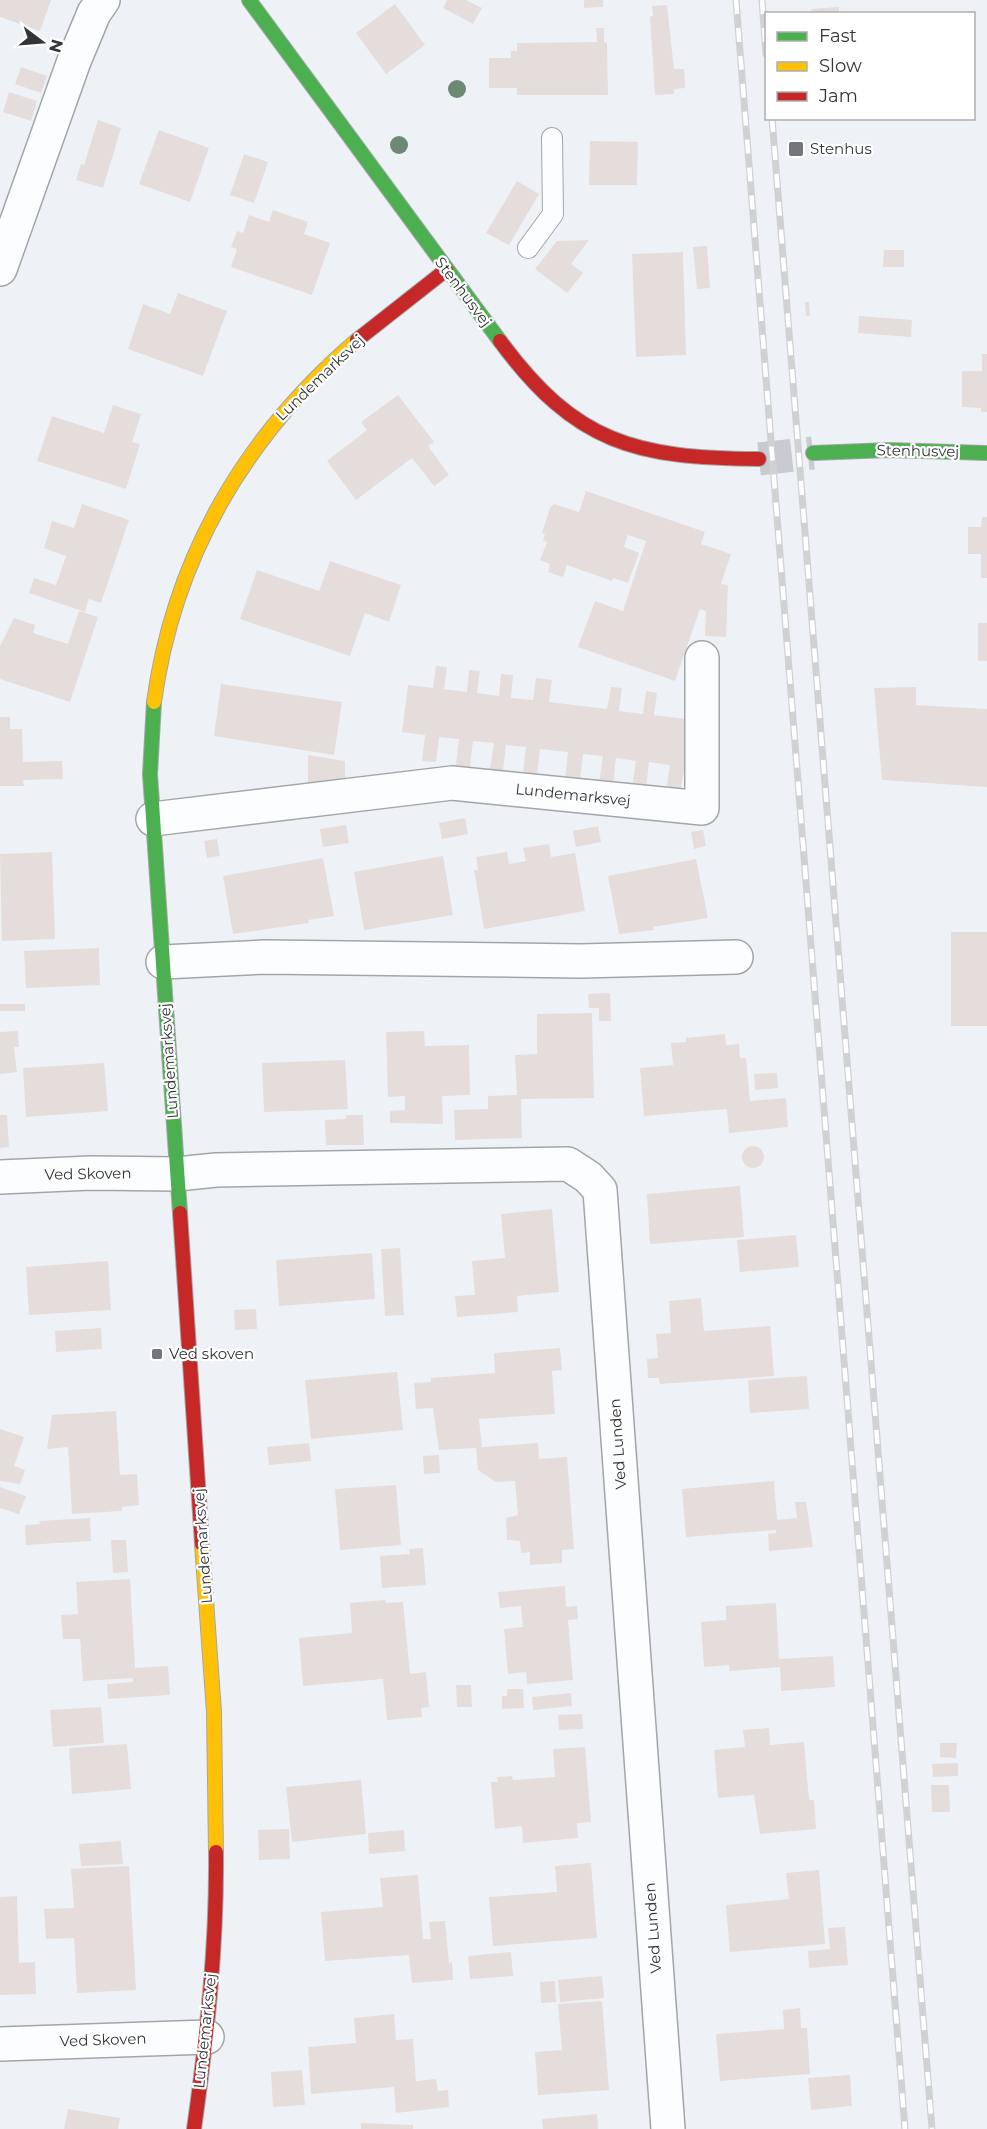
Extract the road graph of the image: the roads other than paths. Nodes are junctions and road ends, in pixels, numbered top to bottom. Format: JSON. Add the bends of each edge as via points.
{"nodes":[{"id":1,"x":103,"y":0,"type":"edge"},
{"id":2,"x":249,"y":0,"type":"edge"},
{"id":3,"x":552,"y":138,"type":"dead end"},
{"id":4,"x":528,"y":248,"type":"dead end"},
{"id":5,"x":0,"y":269,"type":"edge"},
{"id":6,"x":446,"y":270,"type":"junction"},
{"id":7,"x":813,"y":453,"type":"tunnel mouth"},
{"id":8,"x":987,"y":453,"type":"edge"},
{"id":9,"x":759,"y":459,"type":"tunnel mouth"},
{"id":10,"x":702,"y":658,"type":"dead end"},
{"id":11,"x":153,"y":819,"type":"junction"},
{"id":12,"x":736,"y":957,"type":"dead end"},
{"id":13,"x":163,"y":962,"type":"junction"},
{"id":14,"x":177,"y":1174,"type":"junction"},
{"id":15,"x":0,"y":1177,"type":"edge"},
{"id":16,"x":207,"y":2037,"type":"junction"},
{"id":17,"x":0,"y":2044,"type":"edge"},
{"id":18,"x":194,"y":2129,"type":"edge"},
{"id":19,"x":668,"y":2129,"type":"edge"}],
"edges":[{"from":1,"to":5,"type":"street","via":[[74,61]]},
{"from":2,"to":6,"type":"street","name":"Stenhusvej"},
{"from":3,"to":4,"type":"lane","via":[[553,214]]},
{"from":6,"to":9,"type":"street","name":"Stenhusvej","via":[[527,378],[589,427],[642,452],[693,459]]},
{"from":6,"to":11,"type":"street","name":"Lundemarksvej","via":[[360,339],[282,412],[222,498],[194,555],[165,638],[151,729]]},
{"from":7,"to":8,"type":"street","name":"Stenhusvej"},
{"from":10,"to":11,"type":"street","name":"Lundemarksvej","via":[[702,808],[452,783]]},
{"from":11,"to":13,"type":"street","name":"Lundemarksvej"},
{"from":12,"to":13,"type":"street","via":[[569,961],[265,957]]},
{"from":13,"to":14,"type":"street","name":"Lundemarksvej"},
{"from":14,"to":15,"type":"street","name":"Ved Skoven"},
{"from":14,"to":16,"type":"street","name":"Lundemarksvej","via":[[214,1712],[216,1898]]},
{"from":14,"to":19,"type":"street","name":"Ved Lunden","via":[[216,1170],[568,1164],[600,1190]]},
{"from":16,"to":17,"type":"street","name":"Ved Skoven"},
{"from":16,"to":18,"type":"street","name":"Lundemarksvej"}]}
